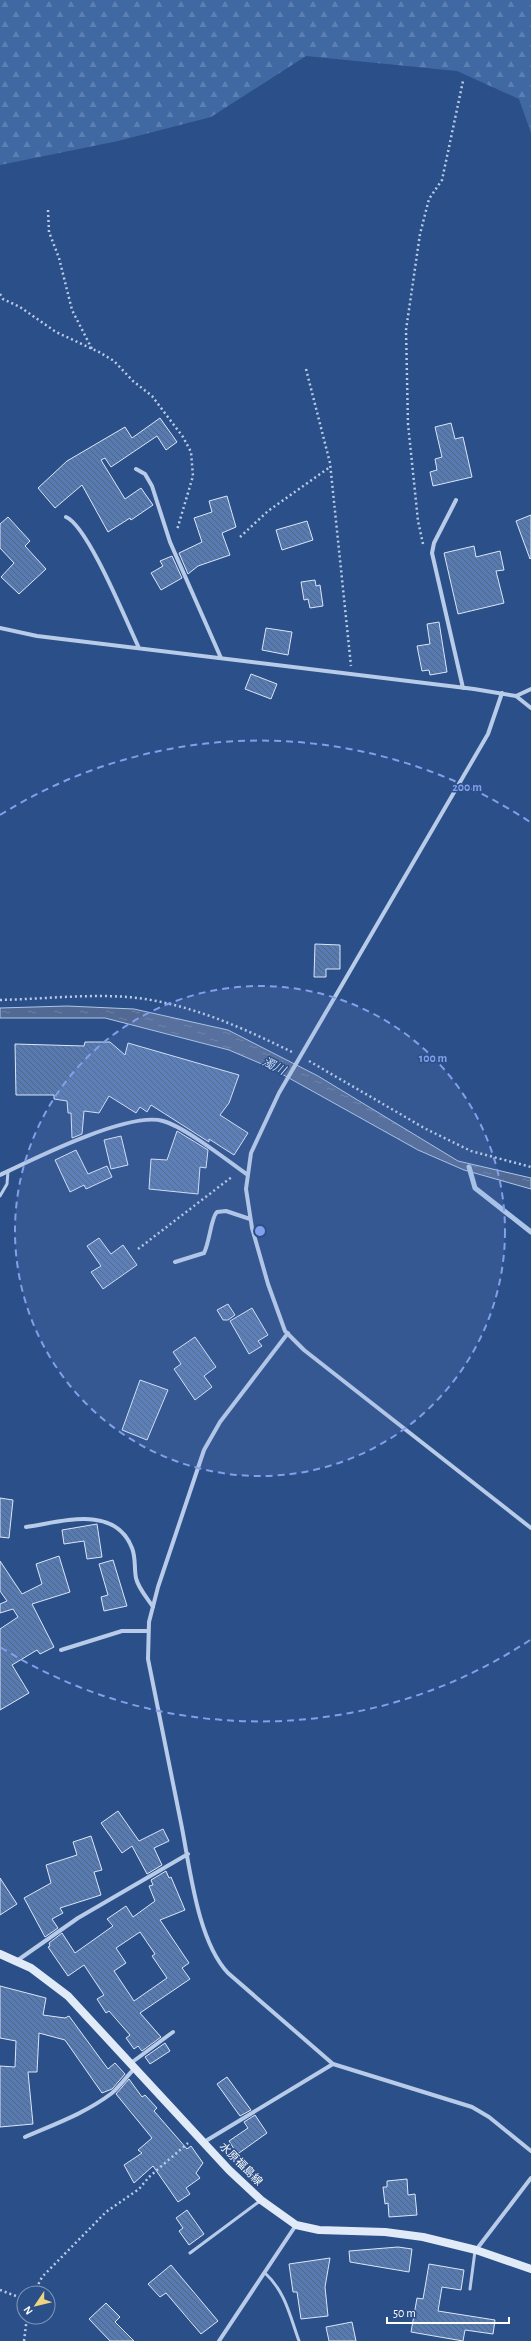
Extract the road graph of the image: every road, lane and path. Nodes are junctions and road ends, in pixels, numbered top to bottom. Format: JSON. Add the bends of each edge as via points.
{"nodes":[{"id":1,"x":462,"y":81,"type":"dead end"},
{"id":2,"x":48,"y":210,"type":"dead end"},
{"id":3,"x":0,"y":294,"type":"edge"},
{"id":4,"x":92,"y":349,"type":"junction"},
{"id":5,"x":306,"y":369,"type":"dead end"},
{"id":6,"x":330,"y":467,"type":"junction"},
{"id":7,"x":136,"y":469,"type":"dead end"},
{"id":8,"x":456,"y":500,"type":"dead end"},
{"id":9,"x":66,"y":517,"type":"dead end"},
{"id":10,"x":240,"y":537,"type":"dead end"},
{"id":11,"x":170,"y":542,"type":"junction"},
{"id":12,"x":433,"y":556,"type":"junction"},
{"id":13,"x":0,"y":628,"type":"edge"},
{"id":14,"x":139,"y":648,"type":"junction"},
{"id":15,"x":222,"y":658,"type":"junction"},
{"id":16,"x":352,"y":674,"type":"junction"},
{"id":17,"x":463,"y":688,"type":"junction"},
{"id":18,"x":531,"y":689,"type":"edge"},
{"id":19,"x":502,"y":693,"type":"junction"},
{"id":20,"x":516,"y":696,"type":"junction"},
{"id":21,"x":531,"y":708,"type":"edge"},
{"id":22,"x":0,"y":1000,"type":"edge"},
{"id":23,"x":300,"y":1058,"type":"junction"},
{"id":24,"x":531,"y":1167,"type":"edge"},
{"id":25,"x":241,"y":1170,"type":"junction"},
{"id":26,"x":8,"y":1171,"type":"junction"},
{"id":27,"x":0,"y":1175,"type":"edge"},
{"id":28,"x":248,"y":1175,"type":"junction"},
{"id":29,"x":0,"y":1196,"type":"edge"},
{"id":30,"x":250,"y":1219,"type":"junction"},
{"id":31,"x":138,"y":1249,"type":"dead end"},
{"id":32,"x":175,"y":1262,"type":"dead end"},
{"id":33,"x":288,"y":1333,"type":"junction"},
{"id":34,"x":26,"y":1527,"type":"dead end"},
{"id":35,"x":531,"y":1528,"type":"edge"},
{"id":36,"x":152,"y":1607,"type":"junction"},
{"id":37,"x":148,"y":1631,"type":"junction"},
{"id":38,"x":61,"y":1650,"type":"dead end"},
{"id":39,"x":188,"y":1854,"type":"junction"},
{"id":40,"x":0,"y":1954,"type":"edge"},
{"id":41,"x":18,"y":1960,"type":"junction"},
{"id":42,"x":173,"y":2032,"type":"dead end"},
{"id":43,"x":333,"y":2064,"type":"junction"},
{"id":44,"x":133,"y":2065,"type":"junction"},
{"id":45,"x":198,"y":2134,"type":"junction"},
{"id":46,"x":26,"y":2137,"type":"dead end"},
{"id":47,"x":204,"y":2142,"type":"junction"},
{"id":48,"x":531,"y":2151,"type":"edge"},
{"id":49,"x":531,"y":2178,"type":"edge"},
{"id":50,"x":261,"y":2200,"type":"junction"},
{"id":51,"x":296,"y":2224,"type":"junction"},
{"id":52,"x":476,"y":2250,"type":"junction"},
{"id":53,"x":190,"y":2253,"type":"dead end"},
{"id":54,"x":531,"y":2269,"type":"edge"},
{"id":55,"x":264,"y":2273,"type":"junction"},
{"id":56,"x":38,"y":2285,"type":"edge"},
{"id":57,"x":470,"y":2289,"type":"dead end"},
{"id":58,"x":0,"y":2290,"type":"edge"},
{"id":59,"x":16,"y":2296,"type":"edge"},
{"id":60,"x":26,"y":2325,"type":"edge"},
{"id":61,"x":24,"y":2341,"type":"edge"},
{"id":62,"x":219,"y":2341,"type":"edge"},
{"id":63,"x":299,"y":2341,"type":"edge"}],
"edges":[{"from":1,"to":12,"type":"path","via":[[442,180],[429,199],[420,234],[406,330],[408,424],[418,521],[424,548]]},
{"from":2,"to":4,"type":"path","via":[[49,232],[59,258],[72,310]]},
{"from":3,"to":4,"type":"path","via":[[3,299],[56,332]]},
{"from":4,"to":11,"type":"path","via":[[114,361],[132,381],[152,396],[183,437],[191,452],[193,476],[180,526]]},
{"from":5,"to":6,"type":"path"},
{"from":6,"to":10,"type":"path","via":[[268,510]]},
{"from":6,"to":16,"type":"path"},
{"from":7,"to":11,"type":"street","via":[[145,474],[152,486]]},
{"from":8,"to":12,"type":"street","via":[[434,544]]},
{"from":9,"to":14,"type":"street","via":[[73,520],[83,536],[116,596]]},
{"from":11,"to":15,"type":"street"},
{"from":12,"to":17,"type":"street"},
{"from":13,"to":14,"type":"street","via":[[37,636]]},
{"from":14,"to":15,"type":"street"},
{"from":15,"to":16,"type":"street"},
{"from":16,"to":17,"type":"street"},
{"from":17,"to":19,"type":"street"},
{"from":18,"to":20,"type":"street"},
{"from":19,"to":20,"type":"street"},
{"from":19,"to":23,"type":"street","via":[[488,734]]},
{"from":20,"to":21,"type":"street"},
{"from":22,"to":23,"type":"path","via":[[95,996],[158,1001],[249,1030]]},
{"from":23,"to":24,"type":"path","via":[[464,1148]]},
{"from":23,"to":28,"type":"street","via":[[279,1093],[251,1153]]},
{"from":25,"to":26,"type":"street","via":[[186,1134],[163,1121],[156,1121],[118,1125],[72,1142]]},
{"from":25,"to":28,"type":"street"},
{"from":25,"to":31,"type":"path"},
{"from":26,"to":27,"type":"street"},
{"from":26,"to":29,"type":"lane","via":[[7,1184]]},
{"from":28,"to":30,"type":"street","via":[[246,1189]]},
{"from":30,"to":32,"type":"street","via":[[226,1211],[217,1212],[212,1219],[210,1241],[204,1253]]},
{"from":30,"to":33,"type":"street","via":[[268,1284]]},
{"from":33,"to":35,"type":"street","via":[[304,1350]]},
{"from":33,"to":36,"type":"street","via":[[220,1422],[204,1450]]},
{"from":34,"to":36,"type":"street","via":[[80,1519],[104,1520],[116,1527],[132,1547],[136,1579]]},
{"from":36,"to":37,"type":"street"},
{"from":37,"to":38,"type":"street","via":[[122,1632]]},
{"from":37,"to":39,"type":"street","via":[[148,1659]]},
{"from":39,"to":41,"type":"street","via":[[78,1918]]},
{"from":39,"to":43,"type":"street","via":[[209,1944],[217,1962]]},
{"from":40,"to":41,"type":"main road","name":"水原福島線"},
{"from":41,"to":44,"type":"main road","name":"水原福島線","via":[[68,1996]]},
{"from":42,"to":44,"type":"street"},
{"from":43,"to":47,"type":"street"},
{"from":43,"to":48,"type":"street","via":[[472,2107],[489,2117]]},
{"from":44,"to":45,"type":"main road","name":"水原福島線"},
{"from":44,"to":46,"type":"street","via":[[118,2086],[100,2100],[81,2112]]},
{"from":45,"to":47,"type":"main road","name":"水原福島線"},
{"from":45,"to":56,"type":"path","via":[[139,2189],[106,2212],[42,2277]]},
{"from":47,"to":50,"type":"main road","name":"水原福島線"},
{"from":49,"to":52,"type":"street"},
{"from":50,"to":51,"type":"main road","name":"水原福島線"},
{"from":50,"to":53,"type":"lane"},
{"from":51,"to":52,"type":"main road","name":"水原福島線","via":[[319,2230],[385,2232],[423,2237]]},
{"from":51,"to":55,"type":"street"},
{"from":52,"to":54,"type":"main road","name":"水原福島線"},
{"from":52,"to":57,"type":"lane"},
{"from":55,"to":62,"type":"street"},
{"from":55,"to":63,"type":"lane","via":[[277,2284]]},
{"from":58,"to":59,"type":"path"},
{"from":60,"to":61,"type":"path"}]}
